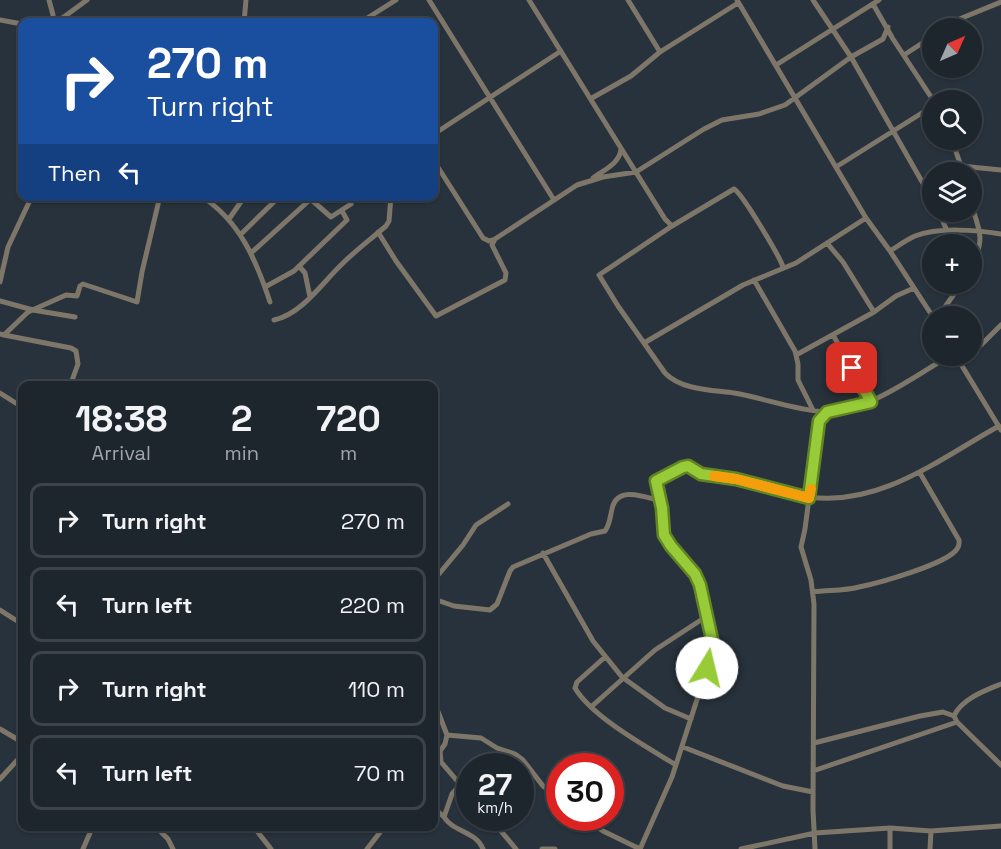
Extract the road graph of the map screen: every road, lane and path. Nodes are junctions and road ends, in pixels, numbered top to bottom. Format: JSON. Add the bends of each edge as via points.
{"nodes":[{"id":1,"x":49,"y":0,"type":"edge"},
{"id":2,"x":87,"y":0,"type":"edge"},
{"id":3,"x":246,"y":0,"type":"edge"},
{"id":4,"x":396,"y":0,"type":"edge"},
{"id":5,"x":429,"y":0,"type":"edge"},
{"id":6,"x":529,"y":0,"type":"edge"},
{"id":7,"x":628,"y":0,"type":"edge"},
{"id":8,"x":813,"y":0,"type":"edge"},
{"id":9,"x":879,"y":0,"type":"edge"},
{"id":10,"x":737,"y":1,"type":"edge"},
{"id":11,"x":1001,"y":2,"type":"edge"},
{"id":12,"x":873,"y":4,"type":"junction"},
{"id":13,"x":69,"y":15,"type":"joint"},
{"id":14,"x":53,"y":18,"type":"edge"},
{"id":15,"x":64,"y":18,"type":"edge"},
{"id":16,"x":244,"y":18,"type":"edge"},
{"id":17,"x":367,"y":18,"type":"edge"},
{"id":18,"x":962,"y":18,"type":"edge"},
{"id":19,"x":0,"y":20,"type":"edge"},
{"id":20,"x":18,"y":23,"type":"edge"},
{"id":21,"x":888,"y":27,"type":"junction"},
{"id":22,"x":832,"y":29,"type":"junction"},
{"id":23,"x":922,"y":43,"type":"edge"},
{"id":24,"x":561,"y":51,"type":"junction"},
{"id":25,"x":660,"y":52,"type":"junction"},
{"id":26,"x":904,"y":55,"type":"junction"},
{"id":27,"x":850,"y":57,"type":"junction"},
{"id":28,"x":776,"y":65,"type":"junction"},
{"id":29,"x":927,"y":90,"type":"edge"},
{"id":30,"x":795,"y":97,"type":"junction"},
{"id":31,"x":490,"y":98,"type":"junction"},
{"id":32,"x":592,"y":98,"type":"junction"},
{"id":33,"x":922,"y":112,"type":"edge"},
{"id":34,"x":892,"y":130,"type":"junction"},
{"id":35,"x":438,"y":131,"type":"edge"},
{"id":36,"x":621,"y":147,"type":"junction"},
{"id":37,"x":438,"y":167,"type":"edge"},
{"id":38,"x":836,"y":167,"type":"junction"},
{"id":39,"x":982,"y":168,"type":"edge"},
{"id":40,"x":1001,"y":170,"type":"edge"},
{"id":41,"x":636,"y":172,"type":"junction"},
{"id":42,"x":587,"y":182,"type":"junction"},
{"id":43,"x":922,"y":182,"type":"edge"},
{"id":44,"x":554,"y":200,"type":"junction"},
{"id":45,"x":30,"y":201,"type":"edge"},
{"id":46,"x":159,"y":201,"type":"edge"},
{"id":47,"x":207,"y":201,"type":"edge"},
{"id":48,"x":242,"y":201,"type":"edge"},
{"id":49,"x":275,"y":201,"type":"edge"},
{"id":50,"x":308,"y":201,"type":"edge"},
{"id":51,"x":314,"y":201,"type":"edge"},
{"id":52,"x":390,"y":201,"type":"edge"},
{"id":53,"x":351,"y":204,"type":"dead end"},
{"id":54,"x":342,"y":211,"type":"junction"},
{"id":55,"x":866,"y":218,"type":"junction"},
{"id":56,"x":229,"y":219,"type":"junction"},
{"id":57,"x":943,"y":222,"type":"edge"},
{"id":58,"x":977,"y":222,"type":"edge"},
{"id":59,"x":672,"y":226,"type":"junction"},
{"id":60,"x":947,"y":231,"type":"junction"},
{"id":61,"x":378,"y":232,"type":"junction"},
{"id":62,"x":981,"y":232,"type":"junction"},
{"id":63,"x":241,"y":234,"type":"junction"},
{"id":64,"x":1001,"y":234,"type":"edge"},
{"id":65,"x":495,"y":239,"type":"junction"},
{"id":66,"x":827,"y":243,"type":"junction"},
{"id":67,"x":890,"y":250,"type":"junction"},
{"id":68,"x":251,"y":253,"type":"junction"},
{"id":69,"x":299,"y":266,"type":"junction"},
{"id":70,"x":783,"y":267,"type":"junction"},
{"id":71,"x":754,"y":280,"type":"junction"},
{"id":72,"x":0,"y":282,"type":"edge"},
{"id":73,"x":265,"y":287,"type":"junction"},
{"id":74,"x":914,"y":288,"type":"junction"},
{"id":75,"x":310,"y":297,"type":"junction"},
{"id":76,"x":0,"y":301,"type":"edge"},
{"id":77,"x":270,"y":303,"type":"dead end"},
{"id":78,"x":926,"y":306,"type":"edge"},
{"id":79,"x":33,"y":310,"type":"junction"},
{"id":80,"x":874,"y":312,"type":"junction"},
{"id":81,"x":75,"y":317,"type":"dead end"},
{"id":82,"x":274,"y":320,"type":"dead end"},
{"id":83,"x":1001,"y":325,"type":"edge"},
{"id":84,"x":2,"y":335,"type":"edge"},
{"id":85,"x":833,"y":335,"type":"junction"},
{"id":86,"x":644,"y":343,"type":"junction"},
{"id":87,"x":982,"y":344,"type":"edge"},
{"id":88,"x":796,"y":355,"type":"junction"},
{"id":89,"x":932,"y":366,"type":"edge"},
{"id":90,"x":963,"y":366,"type":"edge"},
{"id":91,"x":72,"y":381,"type":"edge"},
{"id":92,"x":0,"y":393,"type":"edge"},
{"id":93,"x":871,"y":402,"type":"junction"},
{"id":94,"x":18,"y":404,"type":"edge"},
{"id":95,"x":813,"y":410,"type":"junction"},
{"id":96,"x":827,"y":412,"type":"junction"},
{"id":97,"x":1000,"y":428,"type":"edge"},
{"id":98,"x":920,"y":473,"type":"junction"},
{"id":99,"x":809,"y":498,"type":"junction"},
{"id":100,"x":661,"y":501,"type":"junction"},
{"id":101,"x":508,"y":504,"type":"dead end"},
{"id":102,"x":543,"y":553,"type":"junction"},
{"id":103,"x":438,"y":575,"type":"edge"},
{"id":104,"x":813,"y":592,"type":"junction"},
{"id":105,"x":438,"y":600,"type":"edge"},
{"id":106,"x":0,"y":610,"type":"edge"},
{"id":107,"x":707,"y":616,"type":"junction"},
{"id":108,"x":18,"y":621,"type":"edge"},
{"id":109,"x":605,"y":657,"type":"junction"},
{"id":110,"x":622,"y":677,"type":"junction"},
{"id":111,"x":1001,"y":684,"type":"edge"},
{"id":112,"x":591,"y":706,"type":"junction"},
{"id":113,"x":438,"y":711,"type":"edge"},
{"id":114,"x":954,"y":716,"type":"junction"},
{"id":115,"x":691,"y":719,"type":"junction"},
{"id":116,"x":957,"y":722,"type":"junction"},
{"id":117,"x":0,"y":729,"type":"edge"},
{"id":118,"x":447,"y":735,"type":"junction"},
{"id":119,"x":18,"y":740,"type":"edge"},
{"id":120,"x":814,"y":743,"type":"junction"},
{"id":121,"x":683,"y":747,"type":"junction"},
{"id":122,"x":438,"y":750,"type":"edge"},
{"id":123,"x":438,"y":754,"type":"edge"},
{"id":124,"x":18,"y":759,"type":"edge"},
{"id":125,"x":676,"y":765,"type":"junction"},
{"id":126,"x":1001,"y":765,"type":"edge"},
{"id":127,"x":813,"y":771,"type":"junction"},
{"id":128,"x":1,"y":777,"type":"edge"},
{"id":129,"x":456,"y":780,"type":"edge"},
{"id":130,"x":546,"y":788,"type":"edge"},
{"id":131,"x":456,"y":790,"type":"edge"},
{"id":132,"x":813,"y":792,"type":"junction"},
{"id":133,"x":438,"y":812,"type":"edge"},
{"id":134,"x":444,"y":817,"type":"junction"},
{"id":135,"x":1001,"y":826,"type":"edge"},
{"id":136,"x":890,"y":828,"type":"junction"},
{"id":137,"x":91,"y":831,"type":"edge"},
{"id":138,"x":160,"y":831,"type":"edge"},
{"id":139,"x":257,"y":831,"type":"edge"},
{"id":140,"x":381,"y":831,"type":"edge"},
{"id":141,"x":501,"y":831,"type":"edge"},
{"id":142,"x":603,"y":831,"type":"edge"},
{"id":143,"x":931,"y":831,"type":"junction"},
{"id":144,"x":814,"y":833,"type":"junction"},
{"id":145,"x":769,"y":846,"type":"edge"},
{"id":146,"x":82,"y":849,"type":"edge"},
{"id":147,"x":173,"y":849,"type":"edge"},
{"id":148,"x":271,"y":849,"type":"edge"},
{"id":149,"x":367,"y":849,"type":"edge"},
{"id":150,"x":483,"y":849,"type":"edge"},
{"id":151,"x":516,"y":849,"type":"edge"},
{"id":152,"x":542,"y":849,"type":"edge"},
{"id":153,"x":555,"y":849,"type":"edge"},
{"id":154,"x":640,"y":849,"type":"edge"},
{"id":155,"x":741,"y":849,"type":"edge"},
{"id":156,"x":815,"y":849,"type":"edge"},
{"id":157,"x":890,"y":849,"type":"edge"},
{"id":158,"x":930,"y":849,"type":"edge"}],
"edges":[{"from":1,"to":14,"type":"street"},
{"from":2,"to":13,"type":"street"},
{"from":3,"to":16,"type":"street"},
{"from":4,"to":17,"type":"street"},
{"from":5,"to":31,"type":"street"},
{"from":6,"to":24,"type":"street"},
{"from":7,"to":25,"type":"street"},
{"from":8,"to":22,"type":"street"},
{"from":9,"to":12,"type":"street"},
{"from":10,"to":25,"type":"street"},
{"from":10,"to":28,"type":"street"},
{"from":11,"to":18,"type":"street"},
{"from":12,"to":21,"type":"street"},
{"from":12,"to":22,"type":"street"},
{"from":13,"to":15,"type":"street"},
{"from":19,"to":20,"type":"street"},
{"from":21,"to":26,"type":"street"},
{"from":21,"to":27,"type":"street","via":[[883,39]]},
{"from":22,"to":27,"type":"street"},
{"from":22,"to":28,"type":"street"},
{"from":23,"to":26,"type":"street"},
{"from":24,"to":31,"type":"street"},
{"from":24,"to":32,"type":"street"},
{"from":25,"to":32,"type":"street","via":[[631,76]]},
{"from":26,"to":29,"type":"street"},
{"from":27,"to":30,"type":"street"},
{"from":27,"to":34,"type":"street"},
{"from":28,"to":30,"type":"street"},
{"from":30,"to":38,"type":"street"},
{"from":30,"to":41,"type":"street","via":[[759,114],[722,120]]},
{"from":31,"to":35,"type":"street"},
{"from":31,"to":44,"type":"street"},
{"from":32,"to":36,"type":"street"},
{"from":33,"to":34,"type":"street"},
{"from":34,"to":38,"type":"street"},
{"from":34,"to":43,"type":"street"},
{"from":36,"to":41,"type":"street"},
{"from":36,"to":42,"type":"street","via":[[615,162]]},
{"from":37,"to":65,"type":"street","via":[[483,238]]},
{"from":38,"to":55,"type":"street"},
{"from":39,"to":40,"type":"street"},
{"from":41,"to":42,"type":"street"},
{"from":41,"to":59,"type":"street"},
{"from":42,"to":44,"type":"street"},
{"from":44,"to":65,"type":"street"},
{"from":45,"to":72,"type":"street","via":[[8,247]]},
{"from":46,"to":79,"type":"street","via":[[137,302],[82,284],[77,296],[66,295]]},
{"from":47,"to":56,"type":"street"},
{"from":48,"to":56,"type":"street"},
{"from":49,"to":63,"type":"street"},
{"from":50,"to":68,"type":"street"},
{"from":51,"to":54,"type":"street","via":[[328,216]]},
{"from":52,"to":61,"type":"street","via":[[387,224]]},
{"from":53,"to":54,"type":"street"},
{"from":54,"to":69,"type":"street","via":[[347,220]]},
{"from":55,"to":66,"type":"street"},
{"from":55,"to":67,"type":"street"},
{"from":56,"to":63,"type":"street"},
{"from":57,"to":60,"type":"street"},
{"from":58,"to":62,"type":"street"},
{"from":59,"to":70,"type":"street","via":[[731,190],[738,190]]},
{"from":59,"to":86,"type":"street","via":[[599,274]]},
{"from":60,"to":62,"type":"street"},
{"from":60,"to":67,"type":"street","via":[[921,234]]},
{"from":61,"to":65,"type":"street","via":[[436,316],[505,280],[506,273],[492,246]]},
{"from":61,"to":75,"type":"street"},
{"from":62,"to":64,"type":"street"},
{"from":63,"to":68,"type":"street"},
{"from":66,"to":70,"type":"street"},
{"from":66,"to":80,"type":"street"},
{"from":67,"to":74,"type":"street"},
{"from":68,"to":73,"type":"street"},
{"from":69,"to":73,"type":"street"},
{"from":69,"to":75,"type":"street","via":[[306,275]]},
{"from":70,"to":71,"type":"street"},
{"from":71,"to":86,"type":"street"},
{"from":71,"to":88,"type":"street"},
{"from":73,"to":77,"type":"street"},
{"from":74,"to":78,"type":"street"},
{"from":74,"to":80,"type":"street"},
{"from":75,"to":82,"type":"street","via":[[293,312]]},
{"from":76,"to":79,"type":"street"},
{"from":79,"to":81,"type":"street"},
{"from":79,"to":84,"type":"street"},
{"from":80,"to":85,"type":"street"},
{"from":83,"to":87,"type":"street"},
{"from":84,"to":91,"type":"street","via":[[76,351],[78,364]]},
{"from":85,"to":88,"type":"street"},
{"from":85,"to":93,"type":"street"},
{"from":86,"to":95,"type":"street","via":[[670,379],[678,383]]},
{"from":88,"to":95,"type":"street","via":[[798,380]]},
{"from":89,"to":93,"type":"street"},
{"from":90,"to":97,"type":"street"},
{"from":92,"to":94,"type":"street"},
{"from":93,"to":96,"type":"street"},
{"from":95,"to":96,"type":"street"},
{"from":96,"to":99,"type":"street","via":[[819,421]]},
{"from":97,"to":98,"type":"street"},
{"from":98,"to":99,"type":"street","via":[[852,497]]},
{"from":98,"to":104,"type":"street","via":[[959,540],[956,551],[937,562],[858,588]]},
{"from":99,"to":100,"type":"street","via":[[701,474],[686,466],[656,481]]},
{"from":99,"to":104,"type":"street","via":[[801,547]]},
{"from":100,"to":102,"type":"street","via":[[630,493],[623,495],[615,501],[605,531]]},
{"from":100,"to":107,"type":"street","via":[[664,535],[695,574]]},
{"from":101,"to":103,"type":"street","via":[[476,525]]},
{"from":102,"to":105,"type":"street","via":[[513,567],[497,604],[490,610]]},
{"from":102,"to":109,"type":"street"},
{"from":104,"to":120,"type":"street"},
{"from":106,"to":108,"type":"street"},
{"from":107,"to":110,"type":"street","via":[[662,644]]},
{"from":107,"to":115,"type":"street","via":[[712,650]]},
{"from":109,"to":110,"type":"street"},
{"from":109,"to":112,"type":"street","via":[[575,685]]},
{"from":110,"to":112,"type":"street"},
{"from":110,"to":115,"type":"street","via":[[658,704]]},
{"from":111,"to":114,"type":"street","via":[[959,706]]},
{"from":112,"to":125,"type":"street"},
{"from":113,"to":118,"type":"street"},
{"from":114,"to":116,"type":"street"},
{"from":114,"to":120,"type":"street","via":[[943,712],[920,716]]},
{"from":115,"to":121,"type":"street"},
{"from":116,"to":126,"type":"street"},
{"from":116,"to":127,"type":"street"},
{"from":117,"to":119,"type":"street"},
{"from":118,"to":122,"type":"street"},
{"from":118,"to":130,"type":"street","via":[[481,738],[515,754]]},
{"from":120,"to":127,"type":"street"},
{"from":121,"to":125,"type":"street"},
{"from":121,"to":132,"type":"street","via":[[783,786]]},
{"from":123,"to":129,"type":"street"},
{"from":124,"to":128,"type":"street"},
{"from":125,"to":154,"type":"street"},
{"from":127,"to":132,"type":"street"},
{"from":131,"to":134,"type":"street"},
{"from":132,"to":144,"type":"street"},
{"from":133,"to":134,"type":"street"},
{"from":134,"to":150,"type":"street","via":[[476,839]]},
{"from":135,"to":143,"type":"street"},
{"from":136,"to":143,"type":"street"},
{"from":136,"to":144,"type":"street"},
{"from":136,"to":157,"type":"street"},
{"from":137,"to":146,"type":"street"},
{"from":138,"to":147,"type":"street"},
{"from":139,"to":148,"type":"street"},
{"from":140,"to":149,"type":"street"},
{"from":141,"to":151,"type":"street"},
{"from":142,"to":154,"type":"street"},
{"from":143,"to":158,"type":"street"},
{"from":144,"to":145,"type":"street"},
{"from":144,"to":156,"type":"street"},
{"from":145,"to":155,"type":"street"},
{"from":152,"to":153,"type":"street"}]}
